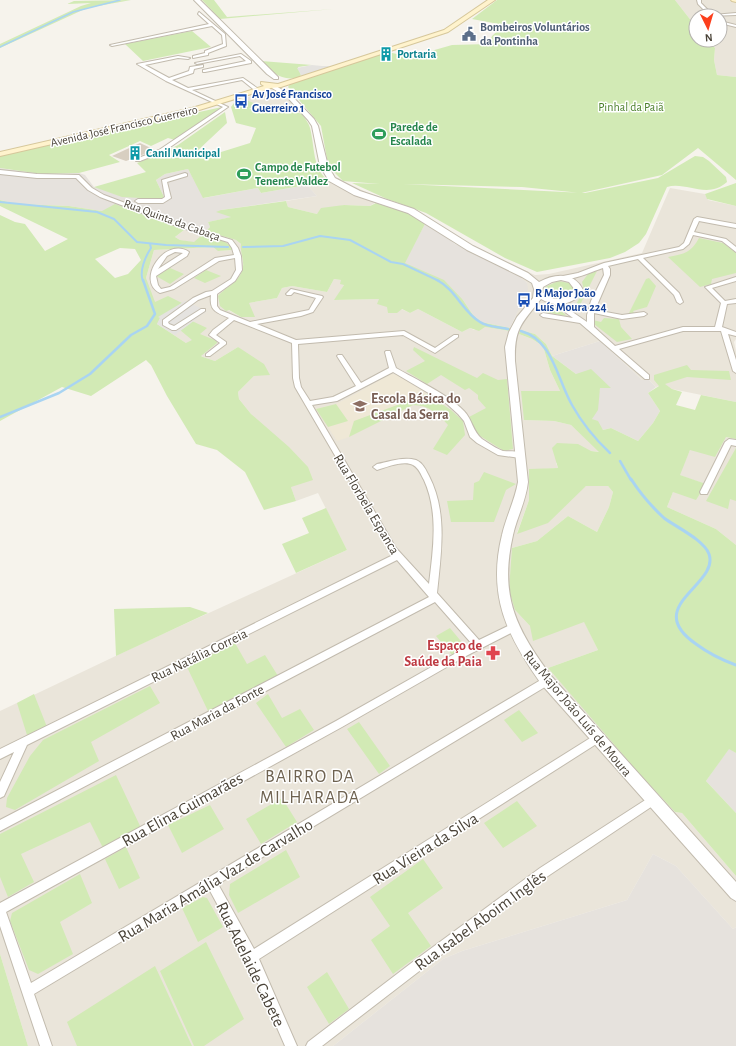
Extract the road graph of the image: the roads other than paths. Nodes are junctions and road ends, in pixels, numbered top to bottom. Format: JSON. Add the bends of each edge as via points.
{"nodes":[{"id":1,"x":197,"y":0,"type":"edge"},
{"id":2,"x":492,"y":0,"type":"edge"},
{"id":3,"x":699,"y":0,"type":"edge"},
{"id":4,"x":704,"y":8,"type":"edge"},
{"id":5,"x":199,"y":13,"type":"dead end"},
{"id":6,"x":212,"y":25,"type":"junction"},
{"id":7,"x":112,"y":45,"type":"dead end"},
{"id":8,"x":236,"y":50,"type":"dead end"},
{"id":9,"x":241,"y":55,"type":"junction"},
{"id":10,"x":197,"y":62,"type":"junction"},
{"id":11,"x":265,"y":69,"type":"junction"},
{"id":12,"x":205,"y":71,"type":"junction"},
{"id":13,"x":210,"y":75,"type":"dead end"},
{"id":14,"x":214,"y":79,"type":"dead end"},
{"id":15,"x":168,"y":80,"type":"junction"},
{"id":16,"x":264,"y":81,"type":"junction"},
{"id":17,"x":281,"y":81,"type":"junction"},
{"id":18,"x":218,"y":83,"type":"junction"},
{"id":19,"x":272,"y":87,"type":"junction"},
{"id":20,"x":255,"y":88,"type":"junction"},
{"id":21,"x":188,"y":89,"type":"junction"},
{"id":22,"x":247,"y":94,"type":"junction"},
{"id":23,"x":290,"y":97,"type":"junction"},
{"id":24,"x":219,"y":104,"type":"junction"},
{"id":25,"x":0,"y":154,"type":"edge"},
{"id":26,"x":138,"y":160,"type":"dead end"},
{"id":27,"x":0,"y":172,"type":"edge"},
{"id":28,"x":185,"y":175,"type":"dead end"},
{"id":29,"x":138,"y":201,"type":"dead end"},
{"id":30,"x":736,"y":226,"type":"edge"},
{"id":31,"x":691,"y":233,"type":"junction"},
{"id":32,"x":736,"y":250,"type":"edge"},
{"id":33,"x":238,"y":256,"type":"junction"},
{"id":34,"x":640,"y":258,"type":"junction"},
{"id":35,"x":604,"y":265,"type":"junction"},
{"id":36,"x":525,"y":274,"type":"junction"},
{"id":37,"x":153,"y":275,"type":"junction"},
{"id":38,"x":579,"y":275,"type":"junction"},
{"id":39,"x":555,"y":278,"type":"junction"},
{"id":40,"x":736,"y":279,"type":"edge"},
{"id":41,"x":578,"y":287,"type":"junction"},
{"id":42,"x":221,"y":288,"type":"junction"},
{"id":43,"x":538,"y":290,"type":"junction"},
{"id":44,"x":214,"y":293,"type":"junction"},
{"id":45,"x":289,"y":294,"type":"dead end"},
{"id":46,"x":572,"y":298,"type":"junction"},
{"id":47,"x":553,"y":301,"type":"junction"},
{"id":48,"x":736,"y":301,"type":"edge"},
{"id":49,"x":680,"y":302,"type":"dead end"},
{"id":50,"x":724,"y":303,"type":"junction"},
{"id":51,"x":189,"y":304,"type":"junction"},
{"id":52,"x":203,"y":310,"type":"dead end"},
{"id":53,"x":592,"y":311,"type":"junction"},
{"id":54,"x":525,"y":314,"type":"junction"},
{"id":55,"x":644,"y":314,"type":"dead end"},
{"id":56,"x":543,"y":315,"type":"dead end"},
{"id":57,"x":575,"y":316,"type":"junction"},
{"id":58,"x":233,"y":318,"type":"junction"},
{"id":59,"x":583,"y":322,"type":"junction"},
{"id":60,"x":248,"y":324,"type":"junction"},
{"id":61,"x":591,"y":328,"type":"junction"},
{"id":62,"x":721,"y":329,"type":"junction"},
{"id":63,"x":736,"y":334,"type":"edge"},
{"id":64,"x":456,"y":336,"type":"dead end"},
{"id":65,"x":295,"y":342,"type":"junction"},
{"id":66,"x":614,"y":348,"type":"junction"},
{"id":67,"x":388,"y":352,"type":"dead end"},
{"id":68,"x":208,"y":355,"type":"dead end"},
{"id":69,"x":340,"y":356,"type":"dead end"},
{"id":70,"x":393,"y":369,"type":"junction"},
{"id":71,"x":736,"y":371,"type":"edge"},
{"id":72,"x":647,"y":377,"type":"dead end"},
{"id":73,"x":360,"y":387,"type":"junction"},
{"id":74,"x":308,"y":404,"type":"junction"},
{"id":75,"x":733,"y":443,"type":"edge"},
{"id":76,"x":520,"y":455,"type":"junction"},
{"id":77,"x":377,"y":467,"type":"dead end"},
{"id":78,"x":704,"y":492,"type":"dead end"},
{"id":79,"x":398,"y":556,"type":"junction"},
{"id":80,"x":433,"y":597,"type":"junction"},
{"id":81,"x":512,"y":628,"type":"junction"},
{"id":82,"x":478,"y":645,"type":"junction"},
{"id":83,"x":547,"y":681,"type":"junction"},
{"id":84,"x":598,"y":738,"type":"junction"},
{"id":85,"x":24,"y":742,"type":"junction"},
{"id":86,"x":0,"y":754,"type":"edge"},
{"id":87,"x":0,"y":793,"type":"edge"},
{"id":88,"x":653,"y":800,"type":"junction"},
{"id":89,"x":0,"y":826,"type":"edge"},
{"id":90,"x":211,"y":883,"type":"junction"},
{"id":91,"x":736,"y":893,"type":"edge"},
{"id":92,"x":0,"y":909,"type":"edge"},
{"id":93,"x":252,"y":957,"type":"junction"},
{"id":94,"x":27,"y":992,"type":"junction"},
{"id":95,"x":46,"y":1046,"type":"edge"},
{"id":96,"x":291,"y":1046,"type":"edge"},
{"id":97,"x":312,"y":1046,"type":"edge"}],
"edges":[{"from":1,"to":11,"type":"street"},
{"from":2,"to":17,"type":"main road","via":[[446,32],[306,77]]},
{"from":3,"to":4,"type":"street"},
{"from":5,"to":6,"type":"street"},
{"from":6,"to":7,"type":"street"},
{"from":6,"to":10,"type":"street","via":[[224,35],[225,45],[206,52],[207,54]]},
{"from":8,"to":9,"type":"street"},
{"from":9,"to":10,"type":"street"},
{"from":9,"to":12,"type":"street","via":[[249,62]]},
{"from":10,"to":12,"type":"street"},
{"from":10,"to":15,"type":"street"},
{"from":10,"to":15,"type":"street","via":[[178,57],[140,64]]},
{"from":11,"to":16,"type":"street"},
{"from":11,"to":17,"type":"street"},
{"from":12,"to":13,"type":"street"},
{"from":14,"to":18,"type":"street"},
{"from":15,"to":21,"type":"street"},
{"from":16,"to":17,"type":"main road"},
{"from":16,"to":19,"type":"main road","via":[[264,84]]},
{"from":16,"to":20,"type":"main road"},
{"from":17,"to":19,"type":"main road","name":"Avenida José Francisco Guerreiro"},
{"from":17,"to":23,"type":"street"},
{"from":18,"to":20,"type":"street","via":[[243,79]]},
{"from":18,"to":21,"type":"street"},
{"from":19,"to":22,"type":"main road","name":"Avenida José Francisco Guerreiro"},
{"from":19,"to":23,"type":"street"},
{"from":20,"to":22,"type":"main road"},
{"from":21,"to":24,"type":"street"},
{"from":22,"to":24,"type":"main road","name":"Avenida José Francisco Guerreiro"},
{"from":23,"to":36,"type":"street","via":[[311,118],[324,166],[332,179],[357,193],[411,211],[470,248]]},
{"from":24,"to":25,"type":"main road","name":"Avenida José Francisco Guerreiro"},
{"from":24,"to":26,"type":"street","via":[[226,107],[167,148]]},
{"from":27,"to":33,"type":"street","name":"Rua Quinta da Cabaça","via":[[37,176],[76,176],[102,196],[184,227],[230,241]]},
{"from":28,"to":29,"type":"street","via":[[164,181],[168,198],[163,201]]},
{"from":30,"to":31,"type":"street","via":[[698,219]]},
{"from":31,"to":32,"type":"street","via":[[724,240]]},
{"from":31,"to":34,"type":"street","via":[[681,248]]},
{"from":33,"to":37,"type":"street","via":[[217,259],[165,290],[160,291],[155,285]]},
{"from":33,"to":42,"type":"street","via":[[239,270],[233,280]]},
{"from":34,"to":35,"type":"street"},
{"from":34,"to":49,"type":"street","via":[[677,294]]},
{"from":35,"to":38,"type":"street"},
{"from":35,"to":53,"type":"street","via":[[607,275]]},
{"from":36,"to":39,"type":"street"},
{"from":36,"to":43,"type":"street","via":[[535,282]]},
{"from":37,"to":37,"type":"street","via":[[185,255],[186,252],[179,250],[168,253],[159,260]]},
{"from":38,"to":39,"type":"street"},
{"from":38,"to":41,"type":"street"},
{"from":39,"to":41,"type":"street","via":[[569,280]]},
{"from":39,"to":43,"type":"street","via":[[544,282]]},
{"from":40,"to":50,"type":"street","via":[[708,286]]},
{"from":41,"to":46,"type":"street","via":[[578,293]]},
{"from":42,"to":44,"type":"street"},
{"from":42,"to":51,"type":"street","via":[[211,287]]},
{"from":43,"to":47,"type":"street","via":[[541,296]]},
{"from":43,"to":54,"type":"street","name":"Rua Major João Luís de Moura","via":[[537,299]]},
{"from":44,"to":51,"type":"street","via":[[206,293]]},
{"from":44,"to":58,"type":"street","via":[[214,307]]},
{"from":45,"to":60,"type":"street","via":[[292,290],[320,297],[311,312]]},
{"from":46,"to":47,"type":"street","name":"Rua Major João Luís de Moura","via":[[567,301]]},
{"from":46,"to":57,"type":"street","via":[[571,305]]},
{"from":47,"to":54,"type":"street","name":"Rua Major João Luís de Moura","via":[[540,304]]},
{"from":47,"to":57,"type":"street"},
{"from":48,"to":50,"type":"street"},
{"from":50,"to":62,"type":"street"},
{"from":51,"to":52,"type":"street","via":[[165,321],[166,325],[174,329]]},
{"from":53,"to":55,"type":"street","via":[[622,317]]},
{"from":53,"to":61,"type":"street"},
{"from":54,"to":76,"type":"street","name":"Rua Major João Luís de Moura","via":[[517,322],[513,332],[510,354]]},
{"from":56,"to":59,"type":"street"},
{"from":57,"to":59,"type":"street"},
{"from":58,"to":60,"type":"street"},
{"from":58,"to":68,"type":"street","via":[[212,335],[224,343]]},
{"from":59,"to":61,"type":"street"},
{"from":60,"to":65,"type":"street"},
{"from":61,"to":66,"type":"street"},
{"from":62,"to":63,"type":"street"},
{"from":62,"to":66,"type":"street","via":[[683,329]]},
{"from":62,"to":71,"type":"street"},
{"from":64,"to":65,"type":"street","via":[[435,351],[404,333]]},
{"from":65,"to":74,"type":"street","name":"Rua Florbela Espanca","via":[[296,378]]},
{"from":66,"to":72,"type":"street"},
{"from":67,"to":70,"type":"street"},
{"from":69,"to":73,"type":"street"},
{"from":70,"to":73,"type":"street"},
{"from":70,"to":76,"type":"street","via":[[455,407],[467,420],[473,435],[480,441],[500,453]]},
{"from":73,"to":74,"type":"street","via":[[335,398]]},
{"from":74,"to":79,"type":"street","name":"Rua Florbela Espanca"},
{"from":75,"to":78,"type":"street"},
{"from":76,"to":81,"type":"street","name":"Rua Major João Luís de Moura","via":[[522,490],[507,536],[502,586]]},
{"from":77,"to":80,"type":"street","via":[[413,462],[420,466],[432,486],[438,531]]},
{"from":79,"to":80,"type":"street","name":"Rua Florbela Espanca"},
{"from":79,"to":85,"type":"street","name":"Rua Natália Correia"},
{"from":80,"to":82,"type":"street","name":"Rua Florbela Espanca"},
{"from":80,"to":89,"type":"street","name":"Rua Maria da Fonte"},
{"from":81,"to":82,"type":"street","name":"Rua Elina Guimarães"},
{"from":81,"to":83,"type":"street","name":"Rua Major João Luís de Moura","via":[[520,644]]},
{"from":82,"to":92,"type":"street","name":"Rua Elina Guimarães"},
{"from":83,"to":84,"type":"street","name":"Rua Major João Luís de Moura"},
{"from":83,"to":90,"type":"street","name":"Rua Maria Amália Vaz de Carvalho"},
{"from":84,"to":88,"type":"street","name":"Rua Major João Luís de Moura"},
{"from":84,"to":93,"type":"street","name":"Rua Vieira da Silva"},
{"from":85,"to":86,"type":"street","name":"Rua Natália Correia"},
{"from":85,"to":87,"type":"street"},
{"from":88,"to":91,"type":"street","name":"Rua Major João Luís de Moura"},
{"from":88,"to":97,"type":"street","name":"Rua Isabel Aboim Inglês","via":[[544,872]]},
{"from":90,"to":93,"type":"street","name":"Rua Adelaide Cabete"},
{"from":90,"to":94,"type":"street","name":"Rua Maria Amália Vaz de Carvalho"},
{"from":92,"to":94,"type":"street"},
{"from":93,"to":96,"type":"street","name":"Rua Adelaide Cabete"},
{"from":94,"to":95,"type":"street"}]}
